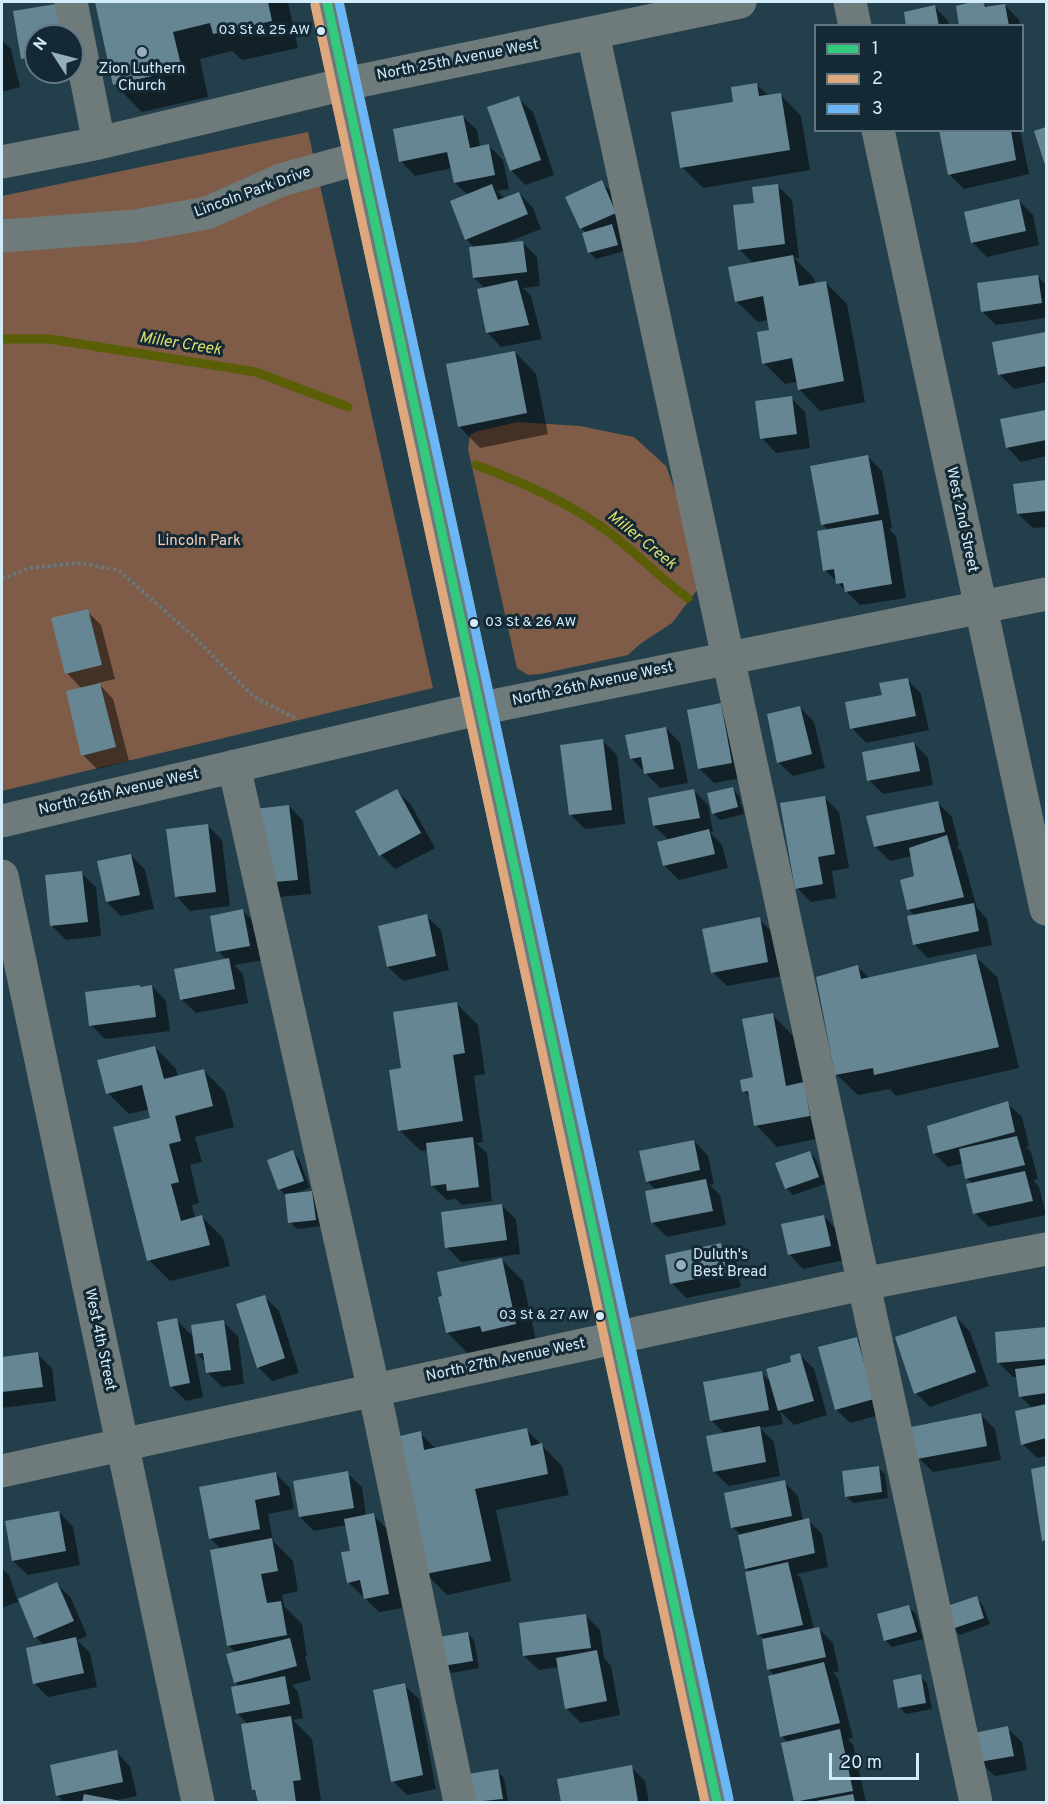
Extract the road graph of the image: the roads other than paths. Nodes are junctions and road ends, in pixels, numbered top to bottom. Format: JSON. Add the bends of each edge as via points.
{"nodes":[{"id":1,"x":71,"y":2,"type":"edge"},
{"id":2,"x":327,"y":2,"type":"edge"},
{"id":3,"x":740,"y":2,"type":"edge"},
{"id":4,"x":850,"y":2,"type":"edge"},
{"id":5,"x":855,"y":24,"type":"edge"},
{"id":6,"x":593,"y":34,"type":"junction"},
{"id":7,"x":345,"y":84,"type":"junction"},
{"id":8,"x":878,"y":132,"type":"edge"},
{"id":9,"x":99,"y":143,"type":"junction"},
{"id":10,"x":360,"y":158,"type":"junction"},
{"id":11,"x":2,"y":162,"type":"edge"},
{"id":12,"x":2,"y":236,"type":"edge"},
{"id":13,"x":1047,"y":594,"type":"edge"},
{"id":14,"x":981,"y":610,"type":"junction"},
{"id":15,"x":731,"y":656,"type":"junction"},
{"id":16,"x":478,"y":709,"type":"junction"},
{"id":17,"x":234,"y":766,"type":"junction"},
{"id":18,"x":2,"y":821,"type":"edge"},
{"id":19,"x":2,"y":876,"type":"edge"},
{"id":20,"x":1047,"y":909,"type":"edge"},
{"id":21,"x":1047,"y":1249,"type":"edge"},
{"id":22,"x":863,"y":1284,"type":"junction"},
{"id":23,"x":617,"y":1338,"type":"junction"},
{"id":24,"x":374,"y":1389,"type":"junction"},
{"id":25,"x":122,"y":1446,"type":"junction"},
{"id":26,"x":2,"y":1471,"type":"edge"},
{"id":27,"x":198,"y":1803,"type":"edge"},
{"id":28,"x":460,"y":1803,"type":"edge"},
{"id":29,"x":717,"y":1803,"type":"edge"},
{"id":30,"x":976,"y":1803,"type":"edge"}],
"edges":[{"from":1,"to":9,"type":"street"},
{"from":2,"to":7,"type":"main road"},
{"from":3,"to":6,"type":"street","name":"North 25th Avenue West"},
{"from":4,"to":5,"type":"street"},
{"from":6,"to":7,"type":"street","name":"North 25th Avenue West"},
{"from":6,"to":15,"type":"street"},
{"from":7,"to":9,"type":"street","name":"North 25th Avenue West"},
{"from":7,"to":10,"type":"main road"},
{"from":8,"to":14,"type":"street","name":"West 2nd Street"},
{"from":9,"to":11,"type":"street","name":"North 25th Avenue West"},
{"from":10,"to":12,"type":"street","name":"Lincoln Park Drive","via":[[281,180],[207,213],[135,226]]},
{"from":10,"to":16,"type":"main road"},
{"from":13,"to":14,"type":"street","name":"North 26th Avenue West"},
{"from":14,"to":15,"type":"street","name":"North 26th Avenue West"},
{"from":14,"to":20,"type":"street","name":"West 2nd Street"},
{"from":15,"to":16,"type":"street","name":"North 26th Avenue West"},
{"from":15,"to":22,"type":"street"},
{"from":16,"to":17,"type":"street","name":"North 26th Avenue West"},
{"from":16,"to":23,"type":"main road"},
{"from":17,"to":18,"type":"street","name":"North 26th Avenue West"},
{"from":17,"to":24,"type":"street"},
{"from":19,"to":25,"type":"street","name":"West 4th Street"},
{"from":21,"to":22,"type":"street","name":"North 27th Avenue West"},
{"from":22,"to":23,"type":"street","name":"North 27th Avenue West"},
{"from":22,"to":30,"type":"street"},
{"from":23,"to":24,"type":"street","name":"North 27th Avenue West"},
{"from":23,"to":29,"type":"main road"},
{"from":24,"to":25,"type":"street","name":"North 27th Avenue West"},
{"from":24,"to":28,"type":"street"},
{"from":25,"to":26,"type":"street","name":"North 27th Avenue West"},
{"from":25,"to":27,"type":"street","name":"West 4th Street"}]}
